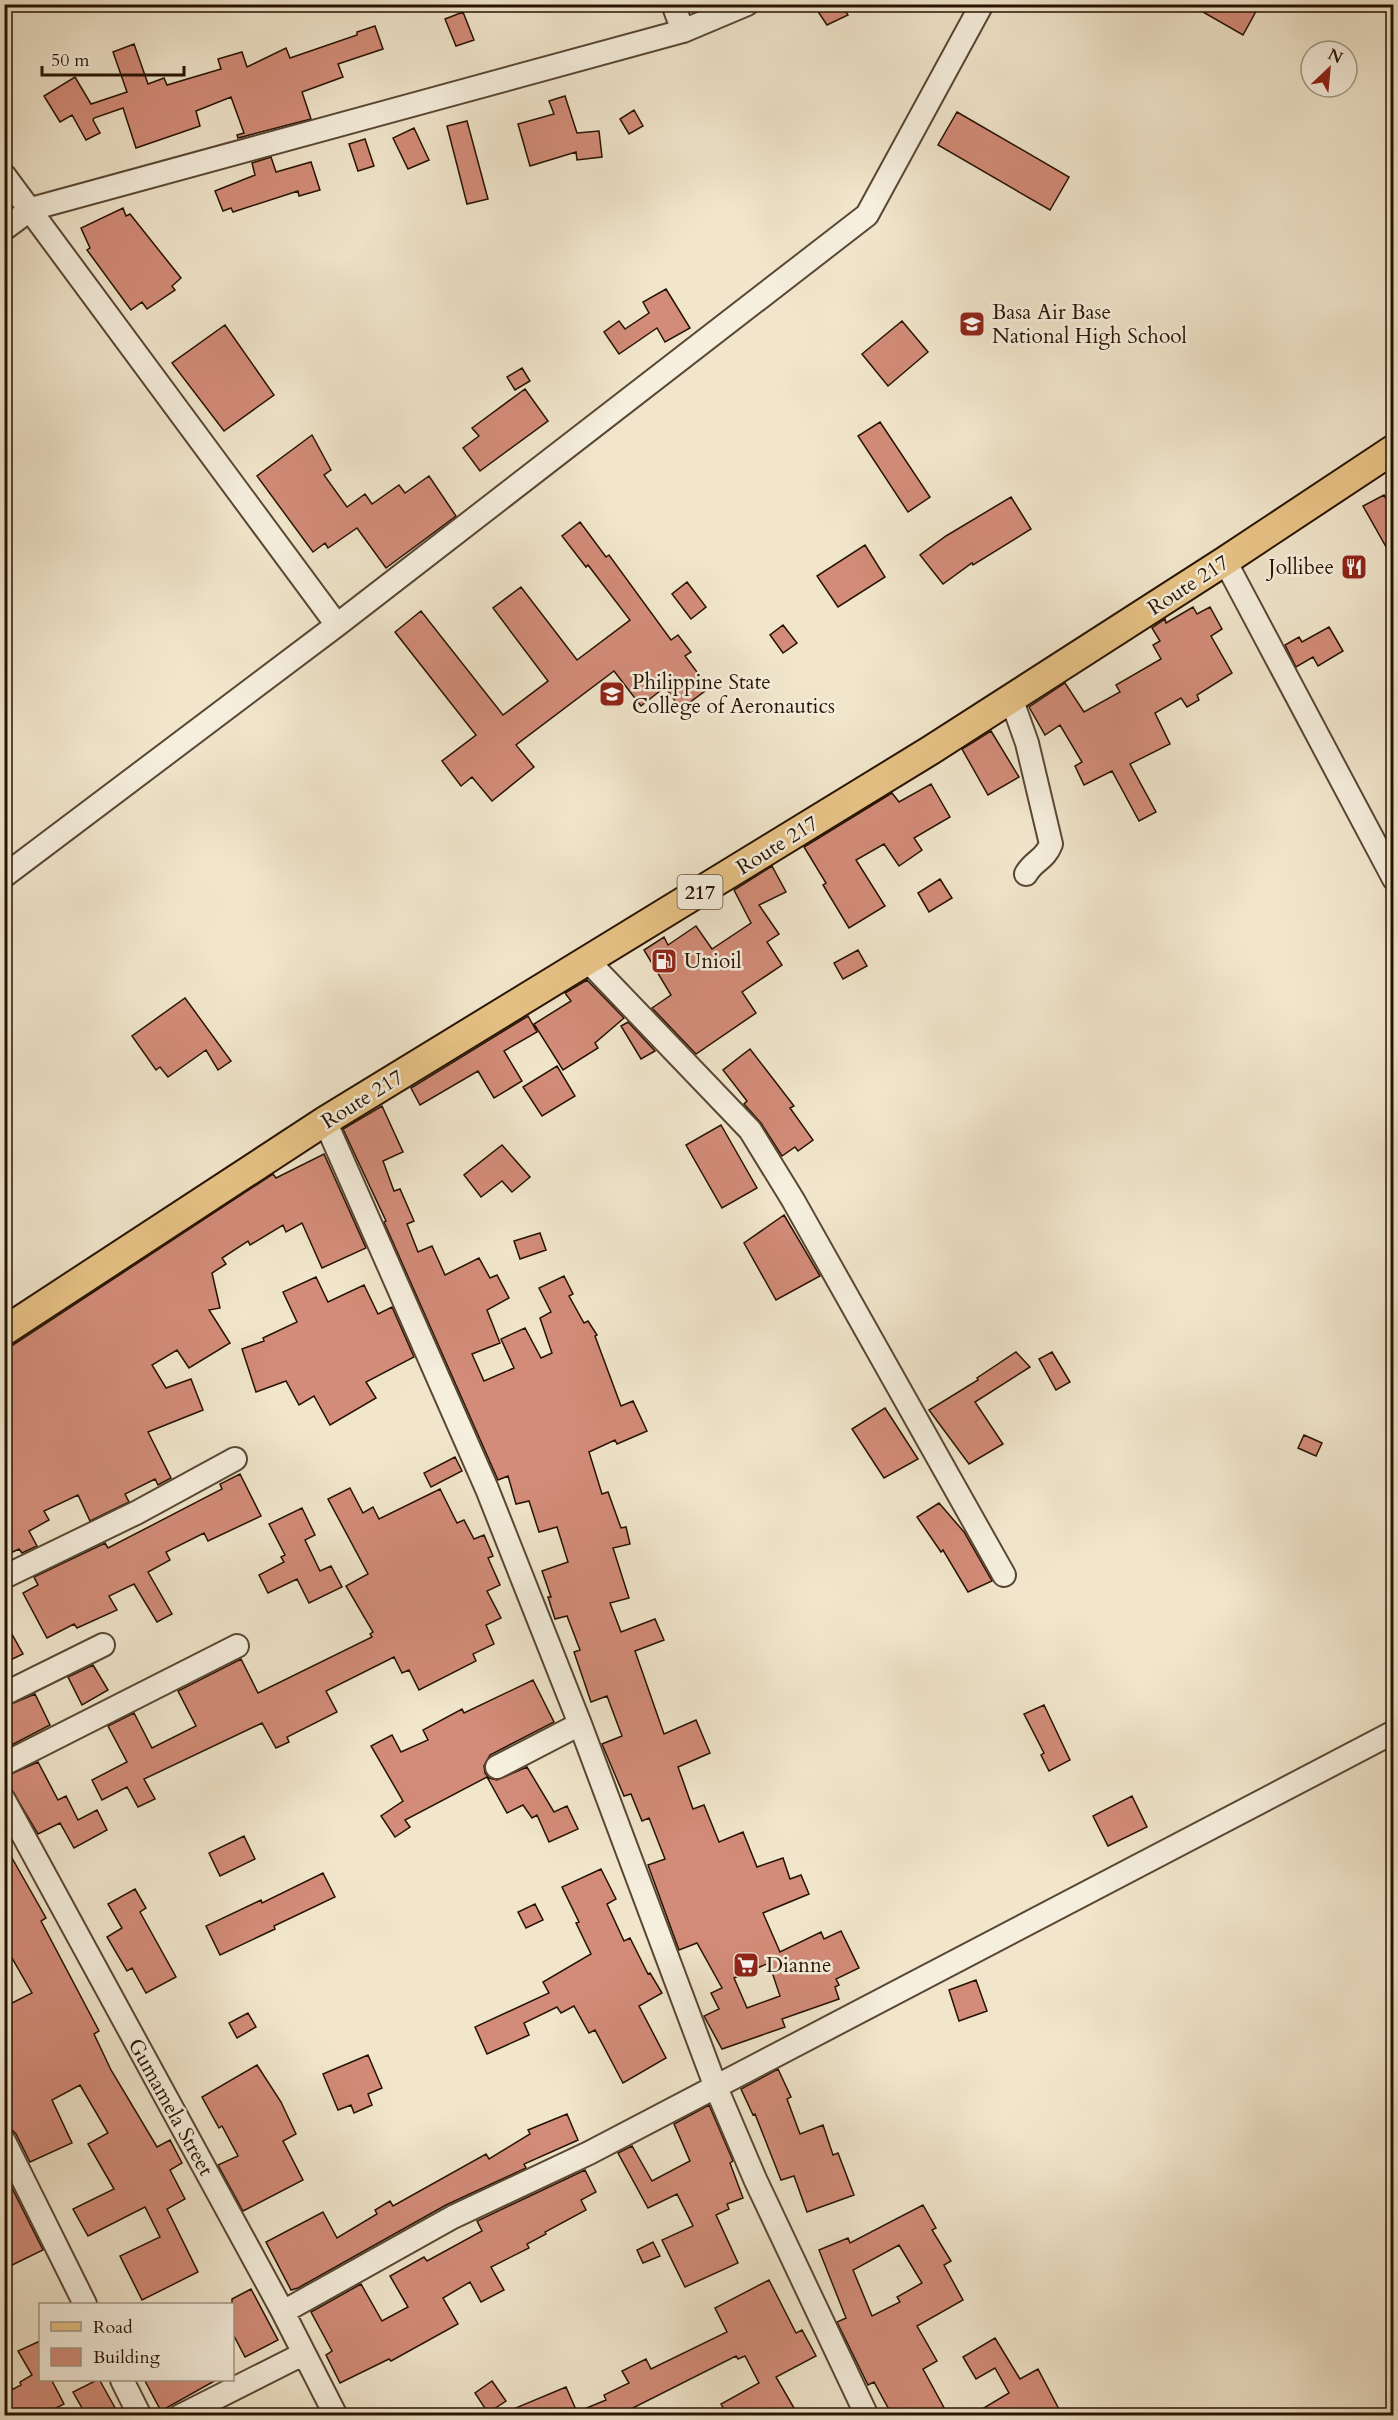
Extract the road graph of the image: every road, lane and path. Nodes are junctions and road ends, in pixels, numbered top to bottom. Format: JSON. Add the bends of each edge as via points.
{"nodes":[{"id":1,"x":673,"y":4,"type":"edge"},
{"id":2,"x":747,"y":4,"type":"edge"},
{"id":3,"x":982,"y":4,"type":"edge"},
{"id":4,"x":683,"y":31,"type":"junction"},
{"id":5,"x":4,"y":175,"type":"edge"},
{"id":6,"x":31,"y":209,"type":"junction"},
{"id":7,"x":4,"y":229,"type":"edge"},
{"id":8,"x":1394,"y":449,"type":"edge"},
{"id":9,"x":1225,"y":561,"type":"junction"},
{"id":10,"x":338,"y":625,"type":"junction"},
{"id":11,"x":1011,"y":698,"type":"junction"},
{"id":12,"x":1026,"y":874,"type":"dead end"},
{"id":13,"x":4,"y":876,"type":"edge"},
{"id":14,"x":1394,"y":879,"type":"edge"},
{"id":15,"x":588,"y":961,"type":"junction"},
{"id":16,"x":325,"y":1121,"type":"junction"},
{"id":17,"x":4,"y":1331,"type":"edge"},
{"id":18,"x":235,"y":1459,"type":"dead end"},
{"id":19,"x":1004,"y":1575,"type":"dead end"},
{"id":20,"x":4,"y":1577,"type":"edge"},
{"id":21,"x":103,"y":1645,"type":"dead end"},
{"id":22,"x":237,"y":1646,"type":"dead end"},
{"id":23,"x":4,"y":1694,"type":"edge"},
{"id":24,"x":580,"y":1724,"type":"junction"},
{"id":25,"x":1394,"y":1732,"type":"edge"},
{"id":26,"x":4,"y":1764,"type":"edge"},
{"id":27,"x":497,"y":1767,"type":"dead end"},
{"id":28,"x":4,"y":1800,"type":"edge"},
{"id":29,"x":715,"y":2085,"type":"junction"},
{"id":30,"x":4,"y":2141,"type":"edge"},
{"id":31,"x":85,"y":2303,"type":"edge"},
{"id":32,"x":283,"y":2312,"type":"junction"},
{"id":33,"x":303,"y":2354,"type":"junction"},
{"id":34,"x":123,"y":2381,"type":"edge"},
{"id":35,"x":140,"y":2415,"type":"edge"},
{"id":36,"x":180,"y":2415,"type":"edge"},
{"id":37,"x":336,"y":2415,"type":"edge"},
{"id":38,"x":867,"y":2415,"type":"edge"}],
"edges":[{"from":1,"to":4,"type":"street"},
{"from":2,"to":4,"type":"street"},
{"from":3,"to":10,"type":"street","via":[[867,215]]},
{"from":4,"to":6,"type":"street"},
{"from":5,"to":6,"type":"street"},
{"from":6,"to":7,"type":"street"},
{"from":6,"to":10,"type":"street"},
{"from":8,"to":9,"type":"main road","name":"Route 217","number":"217"},
{"from":9,"to":11,"type":"main road","name":"Route 217","number":"217"},
{"from":9,"to":14,"type":"street"},
{"from":10,"to":13,"type":"street"},
{"from":11,"to":12,"type":"street","via":[[1028,743],[1051,844],[1047,854]]},
{"from":11,"to":15,"type":"main road","name":"Route 217","number":"217"},
{"from":15,"to":16,"type":"main road","name":"Route 217","number":"217"},
{"from":15,"to":19,"type":"street","via":[[750,1130]]},
{"from":16,"to":17,"type":"main road","name":"Route 217","number":"217"},
{"from":16,"to":24,"type":"street","via":[[487,1489]]},
{"from":18,"to":20,"type":"street","via":[[136,1513]]},
{"from":21,"to":23,"type":"street"},
{"from":22,"to":26,"type":"street"},
{"from":24,"to":27,"type":"street"},
{"from":24,"to":29,"type":"street"},
{"from":25,"to":29,"type":"street"},
{"from":28,"to":32,"type":"street","name":"Gumamela Street"},
{"from":29,"to":32,"type":"street","via":[[589,2153],[453,2217]]},
{"from":29,"to":38,"type":"street"},
{"from":30,"to":31,"type":"street"},
{"from":32,"to":33,"type":"street","name":"Gumamela Street"},
{"from":33,"to":36,"type":"street"},
{"from":33,"to":37,"type":"street","name":"Gumamela Street"},
{"from":34,"to":35,"type":"street"}]}
